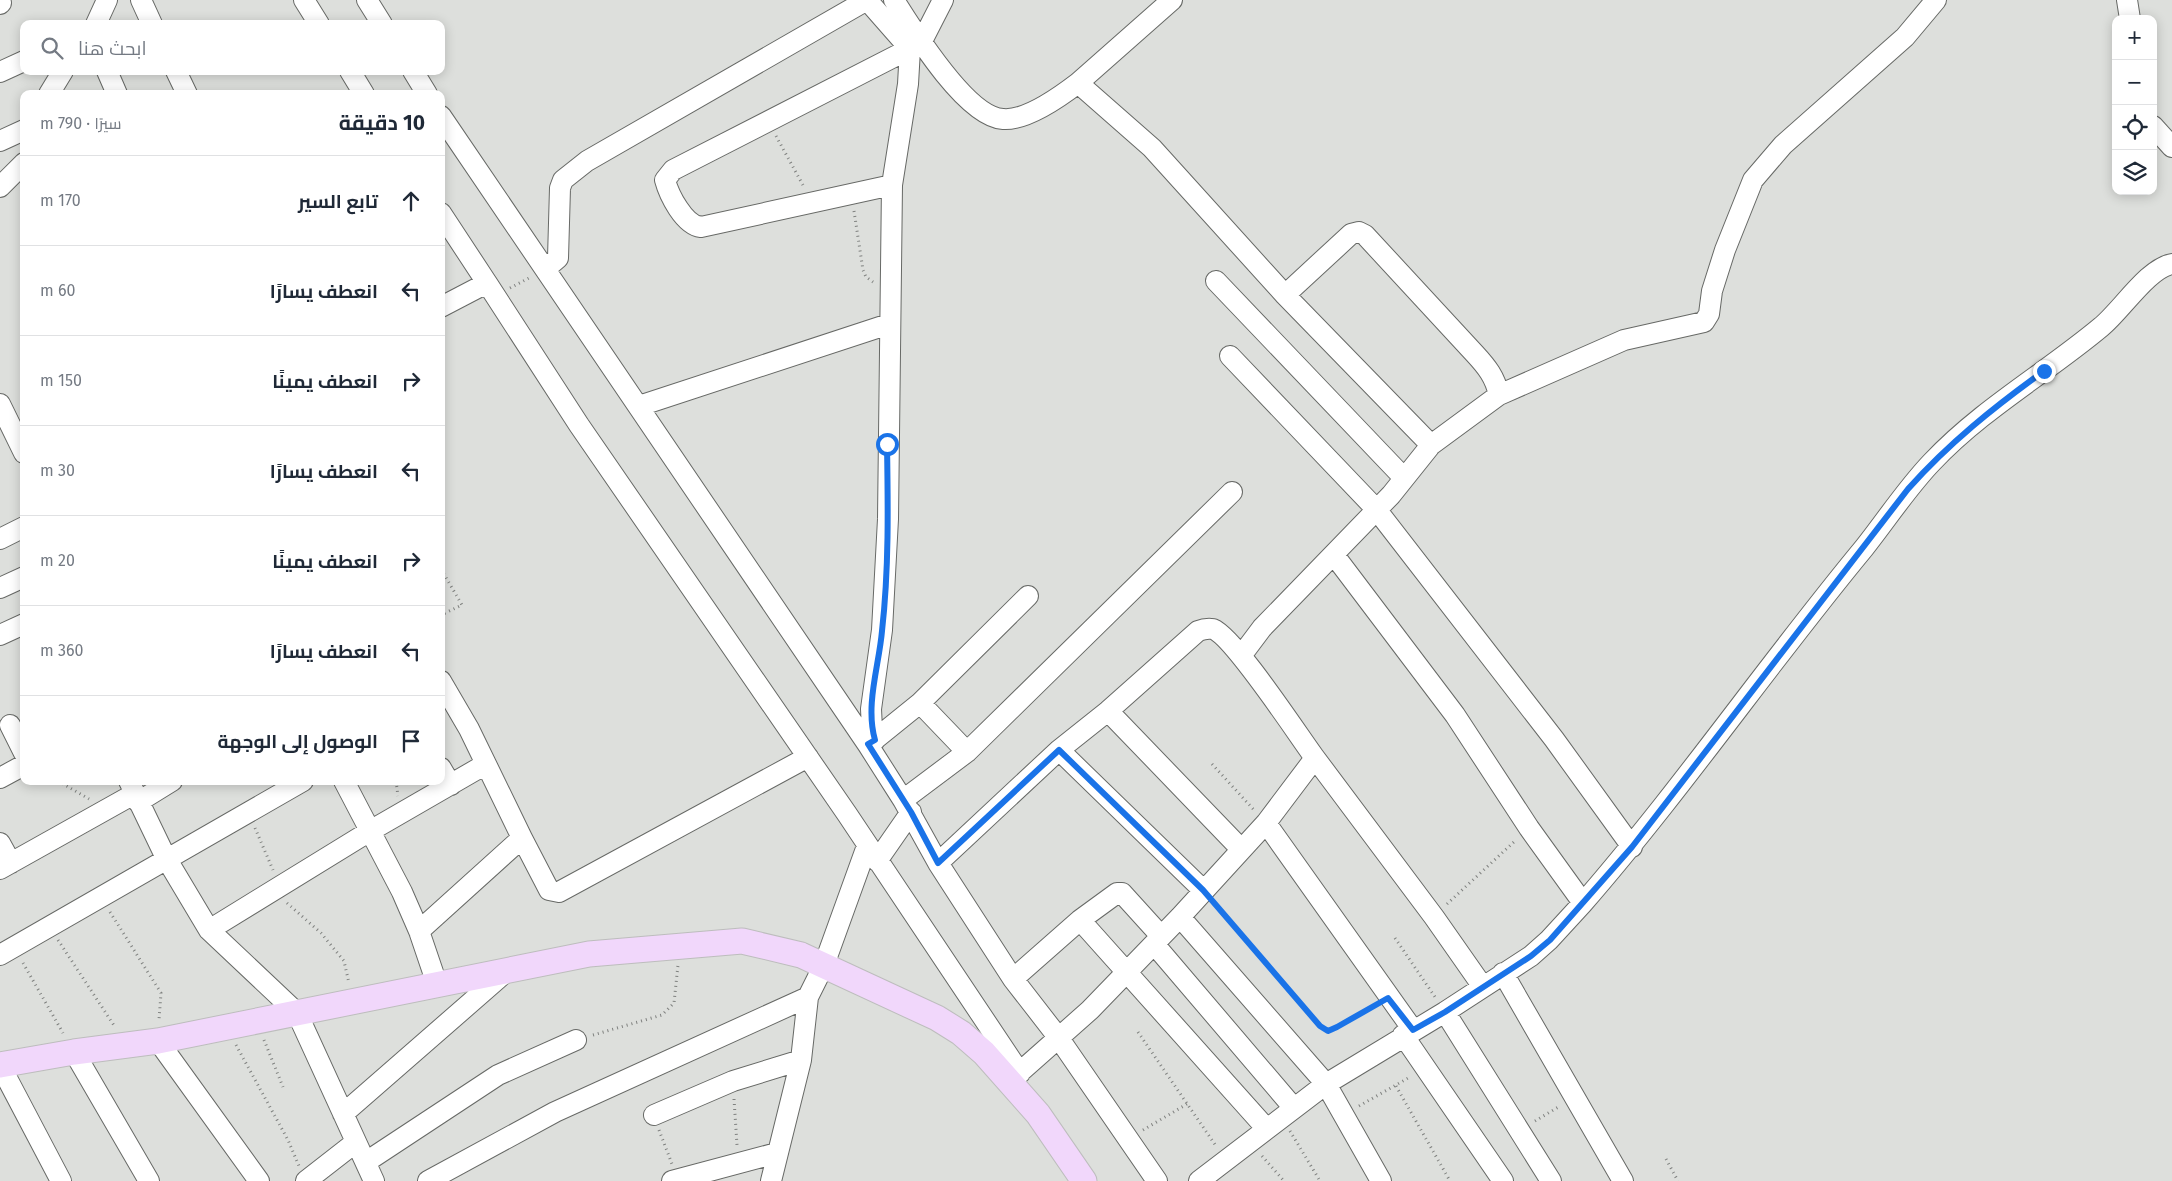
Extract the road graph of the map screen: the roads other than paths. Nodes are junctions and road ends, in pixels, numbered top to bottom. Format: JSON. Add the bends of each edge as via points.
{"nodes":[{"id":1,"x":107,"y":0,"type":"edge"},
{"id":2,"x":141,"y":0,"type":"edge"},
{"id":3,"x":304,"y":0,"type":"edge"},
{"id":4,"x":367,"y":0,"type":"edge"},
{"id":5,"x":867,"y":0,"type":"edge"},
{"id":6,"x":894,"y":0,"type":"edge"},
{"id":7,"x":943,"y":0,"type":"edge"},
{"id":8,"x":1172,"y":0,"type":"edge"},
{"id":9,"x":1936,"y":0,"type":"edge"},
{"id":10,"x":2127,"y":0,"type":"edge"},
{"id":11,"x":2129,"y":15,"type":"edge"},
{"id":12,"x":98,"y":20,"type":"edge"},
{"id":13,"x":150,"y":20,"type":"edge"},
{"id":14,"x":316,"y":20,"type":"edge"},
{"id":15,"x":380,"y":20,"type":"edge"},
{"id":16,"x":916,"y":46,"type":"junction"},
{"id":17,"x":20,"y":63,"type":"edge"},
{"id":18,"x":0,"y":72,"type":"edge"},
{"id":19,"x":109,"y":75,"type":"edge"},
{"id":20,"x":178,"y":75,"type":"edge"},
{"id":21,"x":352,"y":75,"type":"edge"},
{"id":22,"x":415,"y":75,"type":"edge"},
{"id":23,"x":1078,"y":83,"type":"junction"},
{"id":24,"x":115,"y":90,"type":"edge"},
{"id":25,"x":185,"y":90,"type":"edge"},
{"id":26,"x":362,"y":90,"type":"edge"},
{"id":27,"x":425,"y":90,"type":"edge"},
{"id":28,"x":445,"y":122,"type":"edge"},
{"id":29,"x":2157,"y":130,"type":"edge"},
{"id":30,"x":20,"y":132,"type":"edge"},
{"id":31,"x":0,"y":141,"type":"edge"},
{"id":32,"x":2172,"y":146,"type":"edge"},
{"id":33,"x":20,"y":169,"type":"edge"},
{"id":34,"x":892,"y":186,"type":"junction"},
{"id":35,"x":0,"y":187,"type":"edge"},
{"id":36,"x":445,"y":219,"type":"edge"},
{"id":37,"x":2172,"y":264,"type":"edge"},
{"id":38,"x":545,"y":269,"type":"junction"},
{"id":39,"x":1216,"y":281,"type":"dead end"},
{"id":40,"x":491,"y":290,"type":"junction"},
{"id":41,"x":1285,"y":295,"type":"junction"},
{"id":42,"x":445,"y":306,"type":"edge"},
{"id":43,"x":889,"y":324,"type":"junction"},
{"id":44,"x":1230,"y":356,"type":"dead end"},
{"id":45,"x":1499,"y":395,"type":"junction"},
{"id":46,"x":0,"y":404,"type":"edge"},
{"id":47,"x":639,"y":406,"type":"junction"},
{"id":48,"x":7,"y":433,"type":"edge"},
{"id":49,"x":1431,"y":445,"type":"junction"},
{"id":50,"x":20,"y":448,"type":"edge"},
{"id":51,"x":1404,"y":478,"type":"junction"},
{"id":52,"x":1232,"y":492,"type":"dead end"},
{"id":53,"x":1376,"y":509,"type":"junction"},
{"id":54,"x":20,"y":529,"type":"edge"},
{"id":55,"x":0,"y":538,"type":"edge"},
{"id":56,"x":1334,"y":555,"type":"junction"},
{"id":57,"x":20,"y":579,"type":"edge"},
{"id":58,"x":0,"y":588,"type":"edge"},
{"id":59,"x":1028,"y":596,"type":"dead end"},
{"id":60,"x":20,"y":626,"type":"edge"},
{"id":61,"x":0,"y":635,"type":"edge"},
{"id":62,"x":1241,"y":656,"type":"junction"},
{"id":63,"x":445,"y":687,"type":"edge"},
{"id":64,"x":920,"y":703,"type":"junction"},
{"id":65,"x":1108,"y":711,"type":"junction"},
{"id":66,"x":11,"y":724,"type":"edge"},
{"id":67,"x":872,"y":742,"type":"junction"},
{"id":68,"x":20,"y":744,"type":"edge"},
{"id":69,"x":1059,"y":750,"type":"junction"},
{"id":70,"x":967,"y":752,"type":"junction"},
{"id":71,"x":808,"y":757,"type":"junction"},
{"id":72,"x":1315,"y":758,"type":"junction"},
{"id":73,"x":486,"y":764,"type":"junction"},
{"id":74,"x":20,"y":768,"type":"edge"},
{"id":75,"x":446,"y":777,"type":"edge"},
{"id":76,"x":0,"y":778,"type":"edge"},
{"id":77,"x":158,"y":785,"type":"edge"},
{"id":78,"x":296,"y":785,"type":"edge"},
{"id":79,"x":346,"y":785,"type":"edge"},
{"id":80,"x":435,"y":785,"type":"edge"},
{"id":81,"x":134,"y":792,"type":"edge"},
{"id":82,"x":907,"y":806,"type":"junction"},
{"id":83,"x":1266,"y":824,"type":"junction"},
{"id":84,"x":370,"y":831,"type":"junction"},
{"id":85,"x":522,"y":838,"type":"junction"},
{"id":86,"x":0,"y":843,"type":"edge"},
{"id":87,"x":1632,"y":847,"type":"junction"},
{"id":88,"x":1241,"y":850,"type":"junction"},
{"id":89,"x":872,"y":853,"type":"junction"},
{"id":90,"x":166,"y":858,"type":"junction"},
{"id":91,"x":938,"y":863,"type":"junction"},
{"id":92,"x":6,"y":866,"type":"edge"},
{"id":93,"x":1203,"y":890,"type":"junction"},
{"id":94,"x":1583,"y":903,"type":"junction"},
{"id":95,"x":1180,"y":917,"type":"junction"},
{"id":96,"x":1080,"y":920,"type":"junction"},
{"id":97,"x":209,"y":930,"type":"junction"},
{"id":98,"x":419,"y":931,"type":"junction"},
{"id":99,"x":1158,"y":940,"type":"junction"},
{"id":100,"x":7,"y":951,"type":"edge"},
{"id":101,"x":824,"y":965,"type":"junction"},
{"id":102,"x":508,"y":970,"type":"junction"},
{"id":103,"x":1126,"y":972,"type":"junction"},
{"id":104,"x":1503,"y":973,"type":"junction"},
{"id":105,"x":1013,"y":980,"type":"junction"},
{"id":106,"x":437,"y":984,"type":"junction"},
{"id":107,"x":1483,"y":987,"type":"junction"},
{"id":108,"x":808,"y":997,"type":"junction"},
{"id":109,"x":1445,"y":1012,"type":"junction"},
{"id":110,"x":297,"y":1013,"type":"junction"},
{"id":111,"x":1408,"y":1032,"type":"junction"},
{"id":112,"x":1058,"y":1037,"type":"junction"},
{"id":113,"x":576,"y":1040,"type":"road end"},
{"id":114,"x":158,"y":1041,"type":"junction"},
{"id":115,"x":74,"y":1052,"type":"junction"},
{"id":116,"x":801,"y":1060,"type":"junction"},
{"id":117,"x":0,"y":1065,"type":"edge"},
{"id":118,"x":1015,"y":1077,"type":"junction"},
{"id":119,"x":1326,"y":1084,"type":"junction"},
{"id":120,"x":343,"y":1114,"type":"junction"},
{"id":121,"x":654,"y":1116,"type":"road end"},
{"id":122,"x":1280,"y":1117,"type":"junction"},
{"id":123,"x":356,"y":1142,"type":"junction"},
{"id":124,"x":777,"y":1153,"type":"junction"},
{"id":125,"x":366,"y":1162,"type":"junction"},
{"id":126,"x":303,"y":1175,"type":"edge"},
{"id":127,"x":674,"y":1180,"type":"edge"},
{"id":128,"x":61,"y":1181,"type":"edge"},
{"id":129,"x":149,"y":1181,"type":"edge"},
{"id":130,"x":260,"y":1181,"type":"edge"},
{"id":131,"x":374,"y":1181,"type":"edge"},
{"id":132,"x":428,"y":1181,"type":"edge"},
{"id":133,"x":771,"y":1181,"type":"edge"},
{"id":134,"x":1084,"y":1181,"type":"edge"},
{"id":135,"x":1157,"y":1181,"type":"edge"},
{"id":136,"x":1199,"y":1181,"type":"edge"},
{"id":137,"x":1380,"y":1181,"type":"edge"},
{"id":138,"x":1503,"y":1181,"type":"edge"},
{"id":139,"x":1551,"y":1181,"type":"edge"},
{"id":140,"x":1622,"y":1181,"type":"edge"}],
"edges":[{"from":1,"to":12,"type":"street"},
{"from":2,"to":13,"type":"street"},
{"from":3,"to":14,"type":"street"},
{"from":4,"to":15,"type":"street"},
{"from":5,"to":16,"type":"street"},
{"from":5,"to":38,"type":"street","via":[[586,161],[566,177],[560,188],[558,258]]},
{"from":6,"to":16,"type":"street"},
{"from":7,"to":16,"type":"street"},
{"from":8,"to":23,"type":"street"},
{"from":9,"to":45,"type":"street","via":[[1905,37],[1783,145],[1753,180],[1725,250],[1712,291],[1709,314],[1704,322],[1624,340]]},
{"from":10,"to":11,"type":"street"},
{"from":16,"to":23,"type":"street","via":[[967,100],[985,113],[1003,120],[1023,116]]},
{"from":16,"to":34,"type":"street"},
{"from":16,"to":34,"type":"street","via":[[673,170],[665,180],[688,221],[701,227]]},
{"from":17,"to":18,"type":"street"},
{"from":19,"to":24,"type":"street"},
{"from":20,"to":25,"type":"street"},
{"from":21,"to":26,"type":"street"},
{"from":22,"to":27,"type":"street"},
{"from":23,"to":41,"type":"street","via":[[1152,148]]},
{"from":28,"to":38,"type":"street"},
{"from":29,"to":32,"type":"street"},
{"from":30,"to":31,"type":"street"},
{"from":33,"to":35,"type":"street"},
{"from":34,"to":43,"type":"street"},
{"from":36,"to":40,"type":"street"},
{"from":37,"to":87,"type":"street","via":[[2155,271],[2102,326],[1982,416],[1933,461],[1804,620]]},
{"from":38,"to":47,"type":"street"},
{"from":39,"to":51,"type":"street"},
{"from":40,"to":42,"type":"street"},
{"from":40,"to":71,"type":"street","via":[[579,425]]},
{"from":41,"to":45,"type":"street","via":[[1351,234],[1360,232],[1492,372]]},
{"from":41,"to":49,"type":"street"},
{"from":43,"to":47,"type":"street"},
{"from":43,"to":67,"type":"street","via":[[888,519],[882,630],[871,709]]},
{"from":44,"to":53,"type":"street"},
{"from":45,"to":49,"type":"street"},
{"from":46,"to":48,"type":"street"},
{"from":47,"to":67,"type":"street"},
{"from":48,"to":50,"type":"street"},
{"from":49,"to":51,"type":"street"},
{"from":51,"to":53,"type":"street"},
{"from":52,"to":70,"type":"street"},
{"from":53,"to":56,"type":"street"},
{"from":53,"to":87,"type":"street","via":[[1554,739]]},
{"from":54,"to":55,"type":"street"},
{"from":56,"to":62,"type":"street","via":[[1262,628]]},
{"from":56,"to":94,"type":"street","via":[[1455,715]]},
{"from":57,"to":58,"type":"street"},
{"from":59,"to":64,"type":"street"},
{"from":60,"to":61,"type":"street"},
{"from":62,"to":65,"type":"street","via":[[1214,630],[1198,631]]},
{"from":62,"to":72,"type":"street"},
{"from":63,"to":73,"type":"street"},
{"from":64,"to":67,"type":"street"},
{"from":64,"to":70,"type":"street"},
{"from":65,"to":69,"type":"street"},
{"from":65,"to":88,"type":"street"},
{"from":66,"to":68,"type":"street"},
{"from":67,"to":82,"type":"street"},
{"from":69,"to":91,"type":"street"},
{"from":69,"to":93,"type":"street"},
{"from":70,"to":82,"type":"street"},
{"from":71,"to":85,"type":"street","via":[[559,892],[549,890]]},
{"from":71,"to":89,"type":"street"},
{"from":72,"to":83,"type":"street"},
{"from":72,"to":107,"type":"street"},
{"from":73,"to":75,"type":"street"},
{"from":73,"to":85,"type":"street"},
{"from":74,"to":76,"type":"street"},
{"from":77,"to":81,"type":"street"},
{"from":78,"to":90,"type":"street"},
{"from":79,"to":84,"type":"street"},
{"from":80,"to":84,"type":"street"},
{"from":81,"to":90,"type":"street"},
{"from":81,"to":92,"type":"street"},
{"from":82,"to":89,"type":"street"},
{"from":82,"to":91,"type":"street"},
{"from":83,"to":88,"type":"street"},
{"from":83,"to":111,"type":"street","via":[[1388,998]]},
{"from":84,"to":97,"type":"street"},
{"from":84,"to":98,"type":"street"},
{"from":85,"to":98,"type":"street"},
{"from":86,"to":92,"type":"street"},
{"from":87,"to":94,"type":"street"},
{"from":88,"to":93,"type":"street"},
{"from":89,"to":101,"type":"street"},
{"from":89,"to":118,"type":"street"},
{"from":90,"to":97,"type":"street"},
{"from":90,"to":100,"type":"street"},
{"from":91,"to":105,"type":"street"},
{"from":93,"to":95,"type":"street"},
{"from":94,"to":104,"type":"street","via":[[1550,940]]},
{"from":95,"to":99,"type":"street"},
{"from":95,"to":119,"type":"street"},
{"from":96,"to":99,"type":"street","via":[[1111,896],[1122,893]]},
{"from":96,"to":103,"type":"street"},
{"from":96,"to":105,"type":"street"},
{"from":97,"to":110,"type":"street"},
{"from":98,"to":106,"type":"street"},
{"from":99,"to":103,"type":"street"},
{"from":99,"to":122,"type":"street"},
{"from":101,"to":102,"type":"main road","via":[[801,955],[742,941],[589,954]]},
{"from":101,"to":108,"type":"street"},
{"from":101,"to":118,"type":"main road","via":[[937,1018],[961,1033]]},
{"from":102,"to":106,"type":"main road"},
{"from":102,"to":120,"type":"street"},
{"from":103,"to":112,"type":"street","via":[[1090,1010]]},
{"from":103,"to":122,"type":"street"},
{"from":104,"to":107,"type":"street"},
{"from":104,"to":140,"type":"street"},
{"from":105,"to":112,"type":"street"},
{"from":106,"to":110,"type":"main road"},
{"from":107,"to":109,"type":"street"},
{"from":108,"to":116,"type":"street"},
{"from":108,"to":132,"type":"street","via":[[555,1112]]},
{"from":109,"to":111,"type":"street"},
{"from":109,"to":139,"type":"street"},
{"from":110,"to":114,"type":"main road"},
{"from":110,"to":120,"type":"street"},
{"from":111,"to":119,"type":"street"},
{"from":111,"to":138,"type":"street"},
{"from":112,"to":118,"type":"street"},
{"from":112,"to":135,"type":"street"},
{"from":113,"to":125,"type":"street","via":[[498,1074]]},
{"from":114,"to":115,"type":"main road"},
{"from":114,"to":130,"type":"street"},
{"from":115,"to":117,"type":"main road"},
{"from":115,"to":129,"type":"street"},
{"from":116,"to":121,"type":"street","via":[[733,1081]]},
{"from":116,"to":124,"type":"street"},
{"from":117,"to":128,"type":"street"},
{"from":118,"to":134,"type":"main road"},
{"from":119,"to":122,"type":"street"},
{"from":119,"to":137,"type":"street"},
{"from":120,"to":123,"type":"street"},
{"from":122,"to":136,"type":"street"},
{"from":123,"to":125,"type":"street"},
{"from":123,"to":126,"type":"street"},
{"from":124,"to":127,"type":"street"},
{"from":124,"to":133,"type":"street"},
{"from":125,"to":131,"type":"street"}]}
